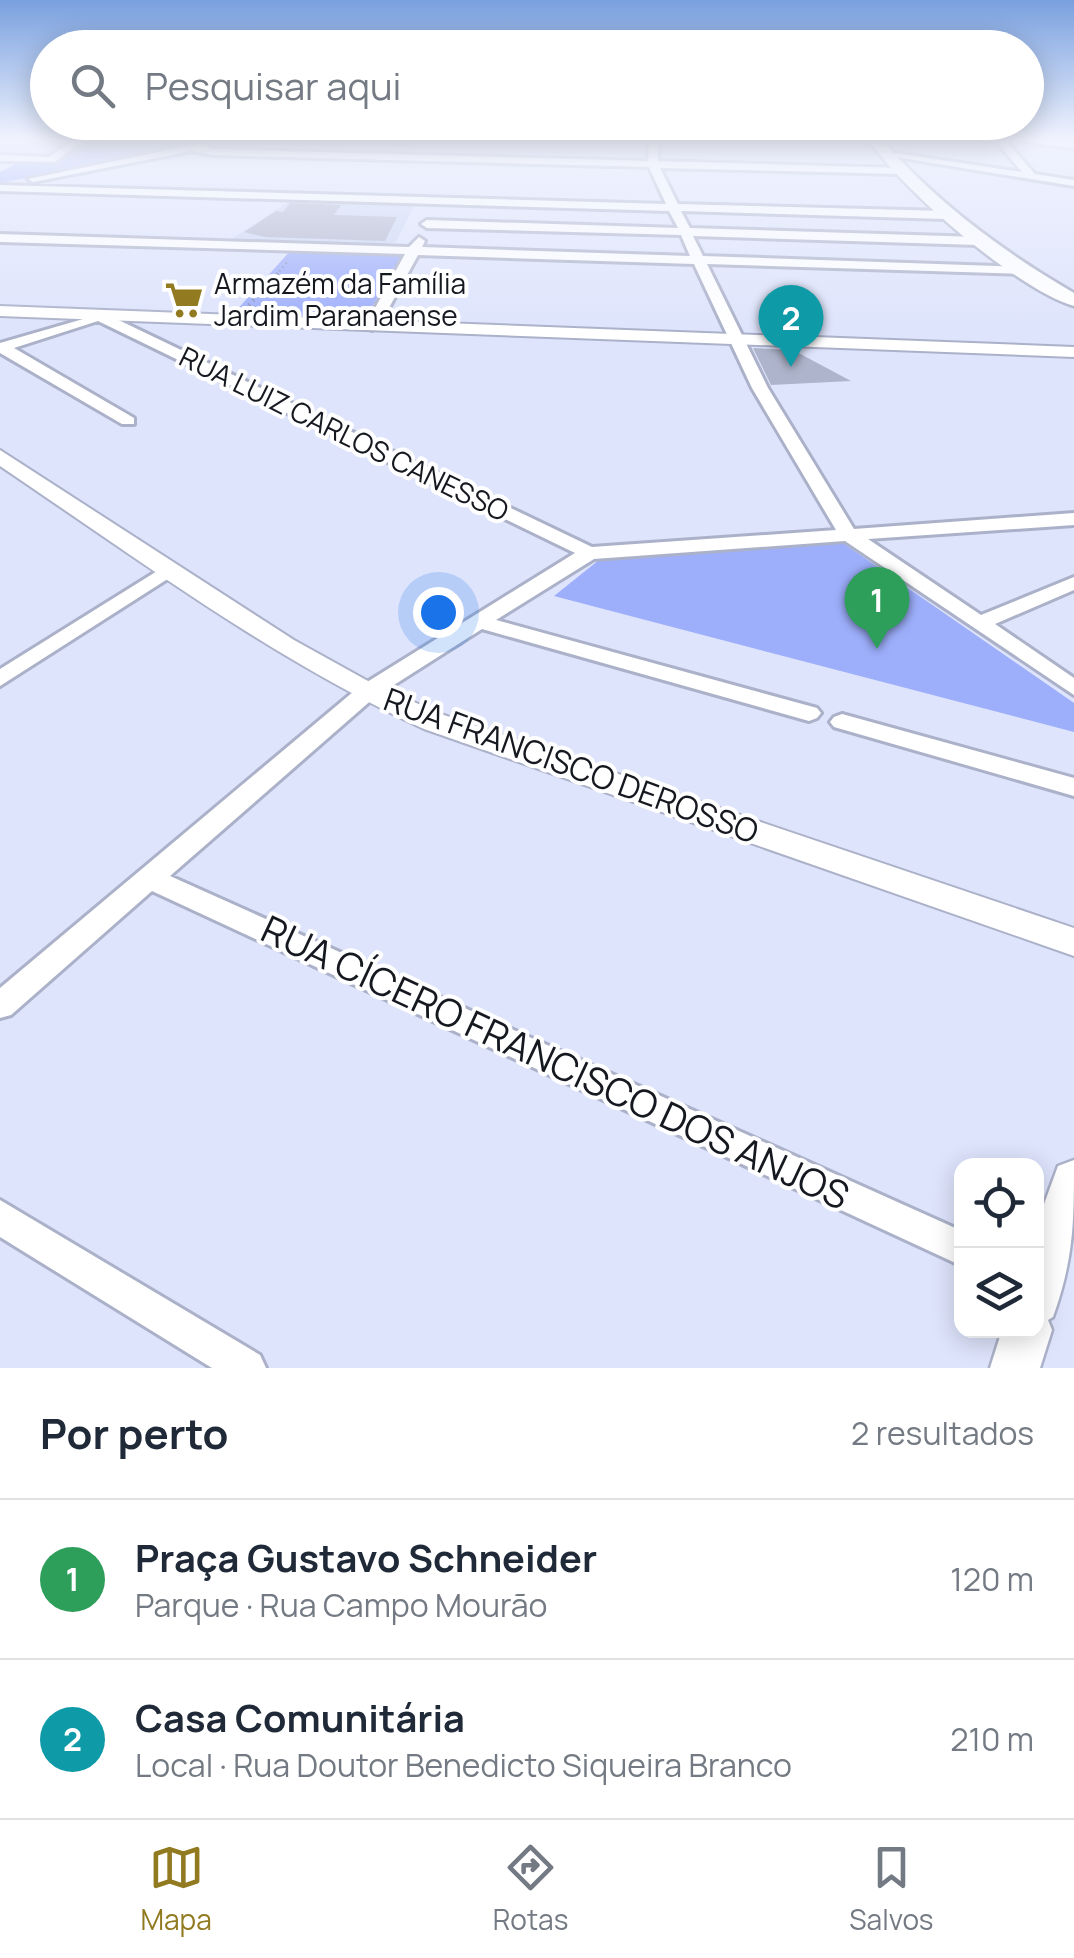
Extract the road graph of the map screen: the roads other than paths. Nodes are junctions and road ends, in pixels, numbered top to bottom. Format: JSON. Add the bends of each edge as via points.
{"nodes":[{"id":1,"x":437,"y":204,"type":"edge"},
{"id":2,"x":534,"y":204,"type":"edge"},
{"id":3,"x":672,"y":204,"type":"edge"},
{"id":4,"x":934,"y":204,"type":"edge"},
{"id":5,"x":674,"y":208,"type":"junction"},
{"id":6,"x":946,"y":215,"type":"junction"},
{"id":7,"x":426,"y":224,"type":"junction"},
{"id":8,"x":685,"y":232,"type":"junction"},
{"id":9,"x":0,"y":238,"type":"edge"},
{"id":10,"x":978,"y":241,"type":"junction"},
{"id":11,"x":414,"y":251,"type":"junction"},
{"id":12,"x":698,"y":260,"type":"junction"},
{"id":13,"x":1022,"y":270,"type":"junction"},
{"id":14,"x":1074,"y":301,"type":"edge"},
{"id":15,"x":0,"y":311,"type":"edge"},
{"id":16,"x":99,"y":316,"type":"junction"},
{"id":17,"x":372,"y":326,"type":"junction"},
{"id":18,"x":737,"y":340,"type":"junction"},
{"id":19,"x":1,"y":348,"type":"edge"},
{"id":20,"x":1074,"y":352,"type":"edge"},
{"id":21,"x":128,"y":421,"type":"dead end"},
{"id":22,"x":0,"y":456,"type":"edge"},
{"id":23,"x":1074,"y":518,"type":"edge"},
{"id":24,"x":848,"y":534,"type":"junction"},
{"id":25,"x":589,"y":553,"type":"junction"},
{"id":26,"x":170,"y":569,"type":"junction"},
{"id":27,"x":1074,"y":584,"type":"edge"},
{"id":28,"x":478,"y":622,"type":"junction"},
{"id":29,"x":979,"y":623,"type":"junction"},
{"id":30,"x":0,"y":680,"type":"edge"},
{"id":31,"x":1074,"y":688,"type":"edge"},
{"id":32,"x":367,"y":692,"type":"junction"},
{"id":33,"x":809,"y":713,"type":"dead end"},
{"id":34,"x":842,"y":722,"type":"dead end"},
{"id":35,"x":1074,"y":787,"type":"edge"},
{"id":36,"x":149,"y":878,"type":"junction"},
{"id":37,"x":1074,"y":942,"type":"edge"},
{"id":38,"x":0,"y":1006,"type":"edge"},
{"id":39,"x":1074,"y":1181,"type":"edge"},
{"id":40,"x":0,"y":1217,"type":"edge"},
{"id":41,"x":960,"y":1248,"type":"edge"},
{"id":42,"x":1044,"y":1273,"type":"edge"},
{"id":43,"x":1024,"y":1338,"type":"edge"},
{"id":44,"x":247,"y":1368,"type":"edge"},
{"id":45,"x":1015,"y":1368,"type":"edge"}],
"edges":[{"from":1,"to":7,"type":"street"},
{"from":2,"to":5,"type":"street"},
{"from":3,"to":5,"type":"street"},
{"from":4,"to":6,"type":"main road"},
{"from":5,"to":6,"type":"street"},
{"from":5,"to":8,"type":"street"},
{"from":6,"to":10,"type":"main road"},
{"from":7,"to":8,"type":"street"},
{"from":7,"to":11,"type":"street"},
{"from":8,"to":10,"type":"street"},
{"from":8,"to":12,"type":"street"},
{"from":9,"to":11,"type":"street"},
{"from":10,"to":13,"type":"main road"},
{"from":11,"to":12,"type":"street"},
{"from":11,"to":17,"type":"street"},
{"from":12,"to":13,"type":"street"},
{"from":12,"to":18,"type":"street"},
{"from":13,"to":14,"type":"main road"},
{"from":15,"to":16,"type":"street"},
{"from":16,"to":17,"type":"street"},
{"from":16,"to":19,"type":"street"},
{"from":16,"to":25,"type":"street","name":"RUA LUIZ CARLOS CANESSO"},
{"from":17,"to":18,"type":"street"},
{"from":18,"to":20,"type":"street"},
{"from":18,"to":24,"type":"street"},
{"from":19,"to":21,"type":"street"},
{"from":22,"to":26,"type":"street","name":"RUA FRANCISCO DEROSSO"},
{"from":23,"to":24,"type":"street"},
{"from":24,"to":25,"type":"street"},
{"from":24,"to":29,"type":"street"},
{"from":25,"to":28,"type":"street"},
{"from":26,"to":30,"type":"street"},
{"from":26,"to":32,"type":"street","name":"RUA FRANCISCO DEROSSO"},
{"from":27,"to":29,"type":"street"},
{"from":28,"to":32,"type":"street"},
{"from":28,"to":33,"type":"street"},
{"from":29,"to":31,"type":"street"},
{"from":32,"to":36,"type":"street"},
{"from":32,"to":37,"type":"street","name":"RUA FRANCISCO DEROSSO","via":[[434,722]]},
{"from":34,"to":35,"type":"street"},
{"from":36,"to":38,"type":"street"},
{"from":36,"to":41,"type":"street","name":"RUA CÍCERO FRANCISCO DOS ANJOS"},
{"from":39,"to":42,"type":"main road"},
{"from":40,"to":44,"type":"street"},
{"from":43,"to":45,"type":"main road"}]}
